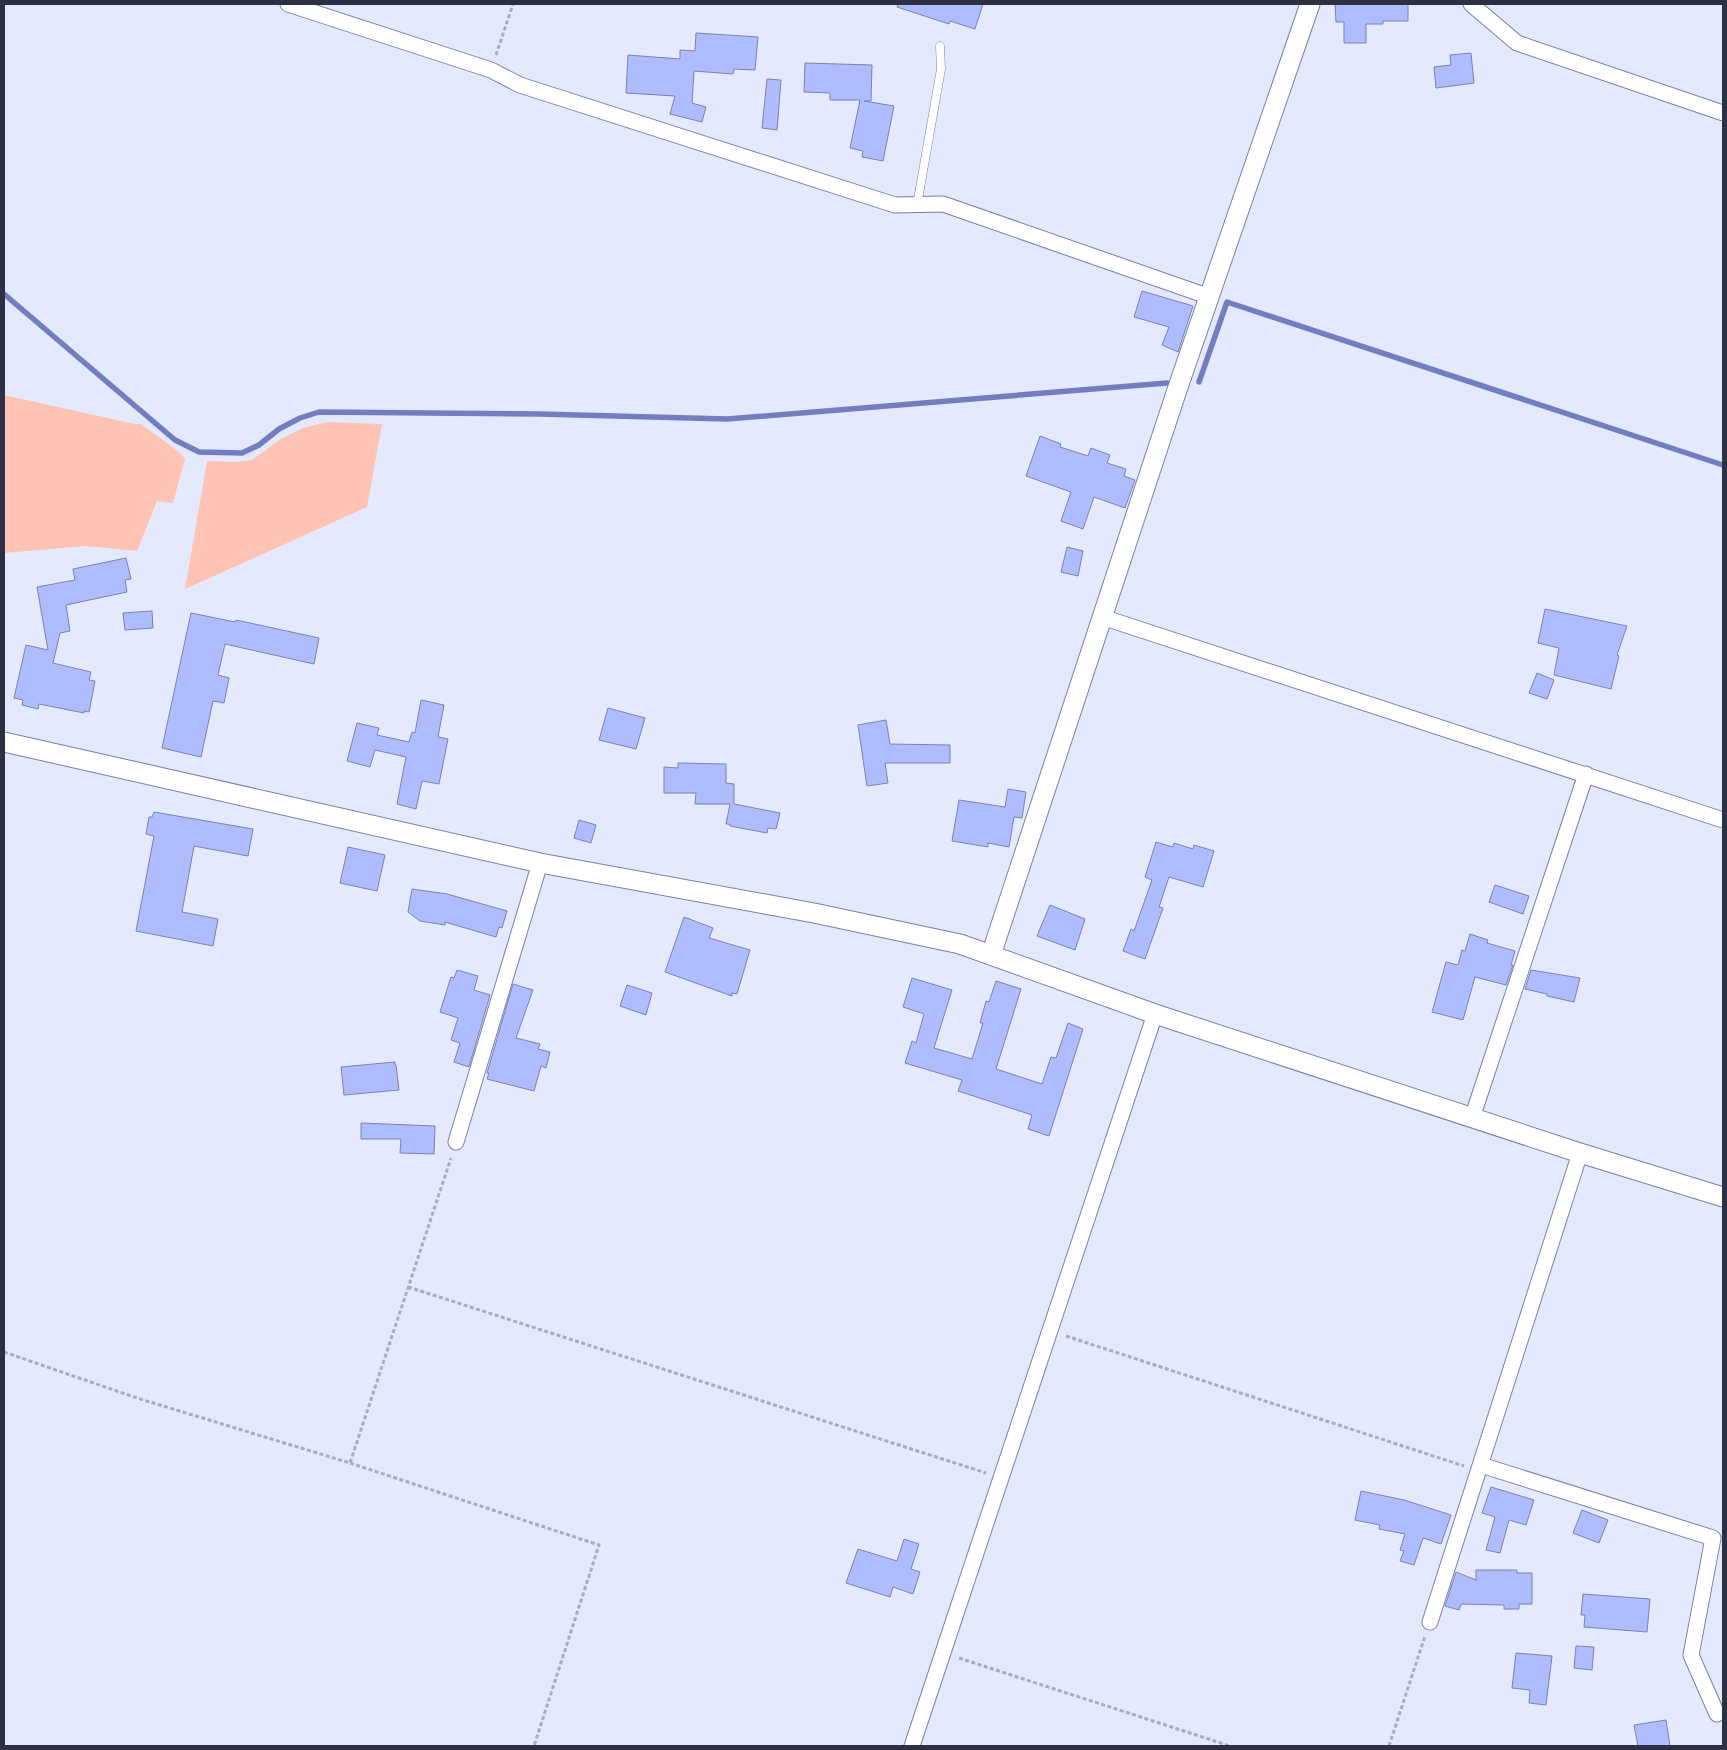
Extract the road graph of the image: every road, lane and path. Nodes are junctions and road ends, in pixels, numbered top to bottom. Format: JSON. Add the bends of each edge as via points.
{"nodes":[{"id":1,"x":288,"y":4,"type":"edge"},
{"id":2,"x":513,"y":4,"type":"edge"},
{"id":3,"x":1310,"y":4,"type":"edge"},
{"id":4,"x":1471,"y":4,"type":"edge"},
{"id":5,"x":940,"y":46,"type":"dead end"},
{"id":6,"x":491,"y":70,"type":"junction"},
{"id":7,"x":1723,"y":113,"type":"edge"},
{"id":8,"x":917,"y":205,"type":"junction"},
{"id":9,"x":1210,"y":296,"type":"junction"},
{"id":10,"x":1102,"y":617,"type":"junction"},
{"id":11,"x":4,"y":742,"type":"edge"},
{"id":12,"x":1586,"y":774,"type":"junction"},
{"id":13,"x":1723,"y":820,"type":"edge"},
{"id":14,"x":540,"y":863,"type":"junction"},
{"id":15,"x":992,"y":955,"type":"junction"},
{"id":16,"x":1155,"y":1014,"type":"junction"},
{"id":17,"x":1472,"y":1118,"type":"junction"},
{"id":18,"x":456,"y":1142,"type":"joint"},
{"id":19,"x":1580,"y":1153,"type":"junction"},
{"id":20,"x":1723,"y":1198,"type":"edge"},
{"id":21,"x":408,"y":1287,"type":"junction"},
{"id":22,"x":1049,"y":1331,"type":"junction"},
{"id":23,"x":4,"y":1352,"type":"edge"},
{"id":24,"x":350,"y":1463,"type":"junction"},
{"id":25,"x":1480,"y":1468,"type":"junction"},
{"id":26,"x":1000,"y":1478,"type":"junction"},
{"id":27,"x":1430,"y":1622,"type":"joint"},
{"id":28,"x":943,"y":1653,"type":"junction"},
{"id":29,"x":1718,"y":1714,"type":"dead end"},
{"id":30,"x":534,"y":1746,"type":"edge"},
{"id":31,"x":912,"y":1746,"type":"edge"},
{"id":32,"x":1230,"y":1746,"type":"edge"},
{"id":33,"x":1389,"y":1746,"type":"edge"}],
"edges":[{"from":1,"to":6,"type":"street"},
{"from":2,"to":6,"type":"path"},
{"from":3,"to":9,"type":"street"},
{"from":4,"to":7,"type":"street","via":[[1517,43]]},
{"from":5,"to":8,"type":"lane","via":[[941,69]]},
{"from":6,"to":8,"type":"street","via":[[520,85],[895,205]]},
{"from":8,"to":9,"type":"street","via":[[943,204]]},
{"from":9,"to":10,"type":"street"},
{"from":10,"to":12,"type":"street"},
{"from":10,"to":15,"type":"street"},
{"from":11,"to":14,"type":"street"},
{"from":12,"to":13,"type":"street"},
{"from":12,"to":17,"type":"street"},
{"from":14,"to":15,"type":"street","via":[[814,913],[960,944]]},
{"from":14,"to":18,"type":"street"},
{"from":15,"to":16,"type":"street"},
{"from":16,"to":17,"type":"street"},
{"from":16,"to":22,"type":"street"},
{"from":17,"to":19,"type":"street"},
{"from":18,"to":21,"type":"path"},
{"from":19,"to":20,"type":"street"},
{"from":19,"to":25,"type":"street"},
{"from":21,"to":24,"type":"path"},
{"from":21,"to":26,"type":"path"},
{"from":22,"to":25,"type":"path"},
{"from":22,"to":26,"type":"street"},
{"from":23,"to":24,"type":"path","via":[[137,1398]]},
{"from":24,"to":30,"type":"path","via":[[599,1545]]},
{"from":25,"to":27,"type":"street"},
{"from":25,"to":29,"type":"street","via":[[1713,1538],[1691,1655]]},
{"from":26,"to":28,"type":"street"},
{"from":27,"to":33,"type":"path"},
{"from":28,"to":31,"type":"street"},
{"from":28,"to":32,"type":"path"}]}
